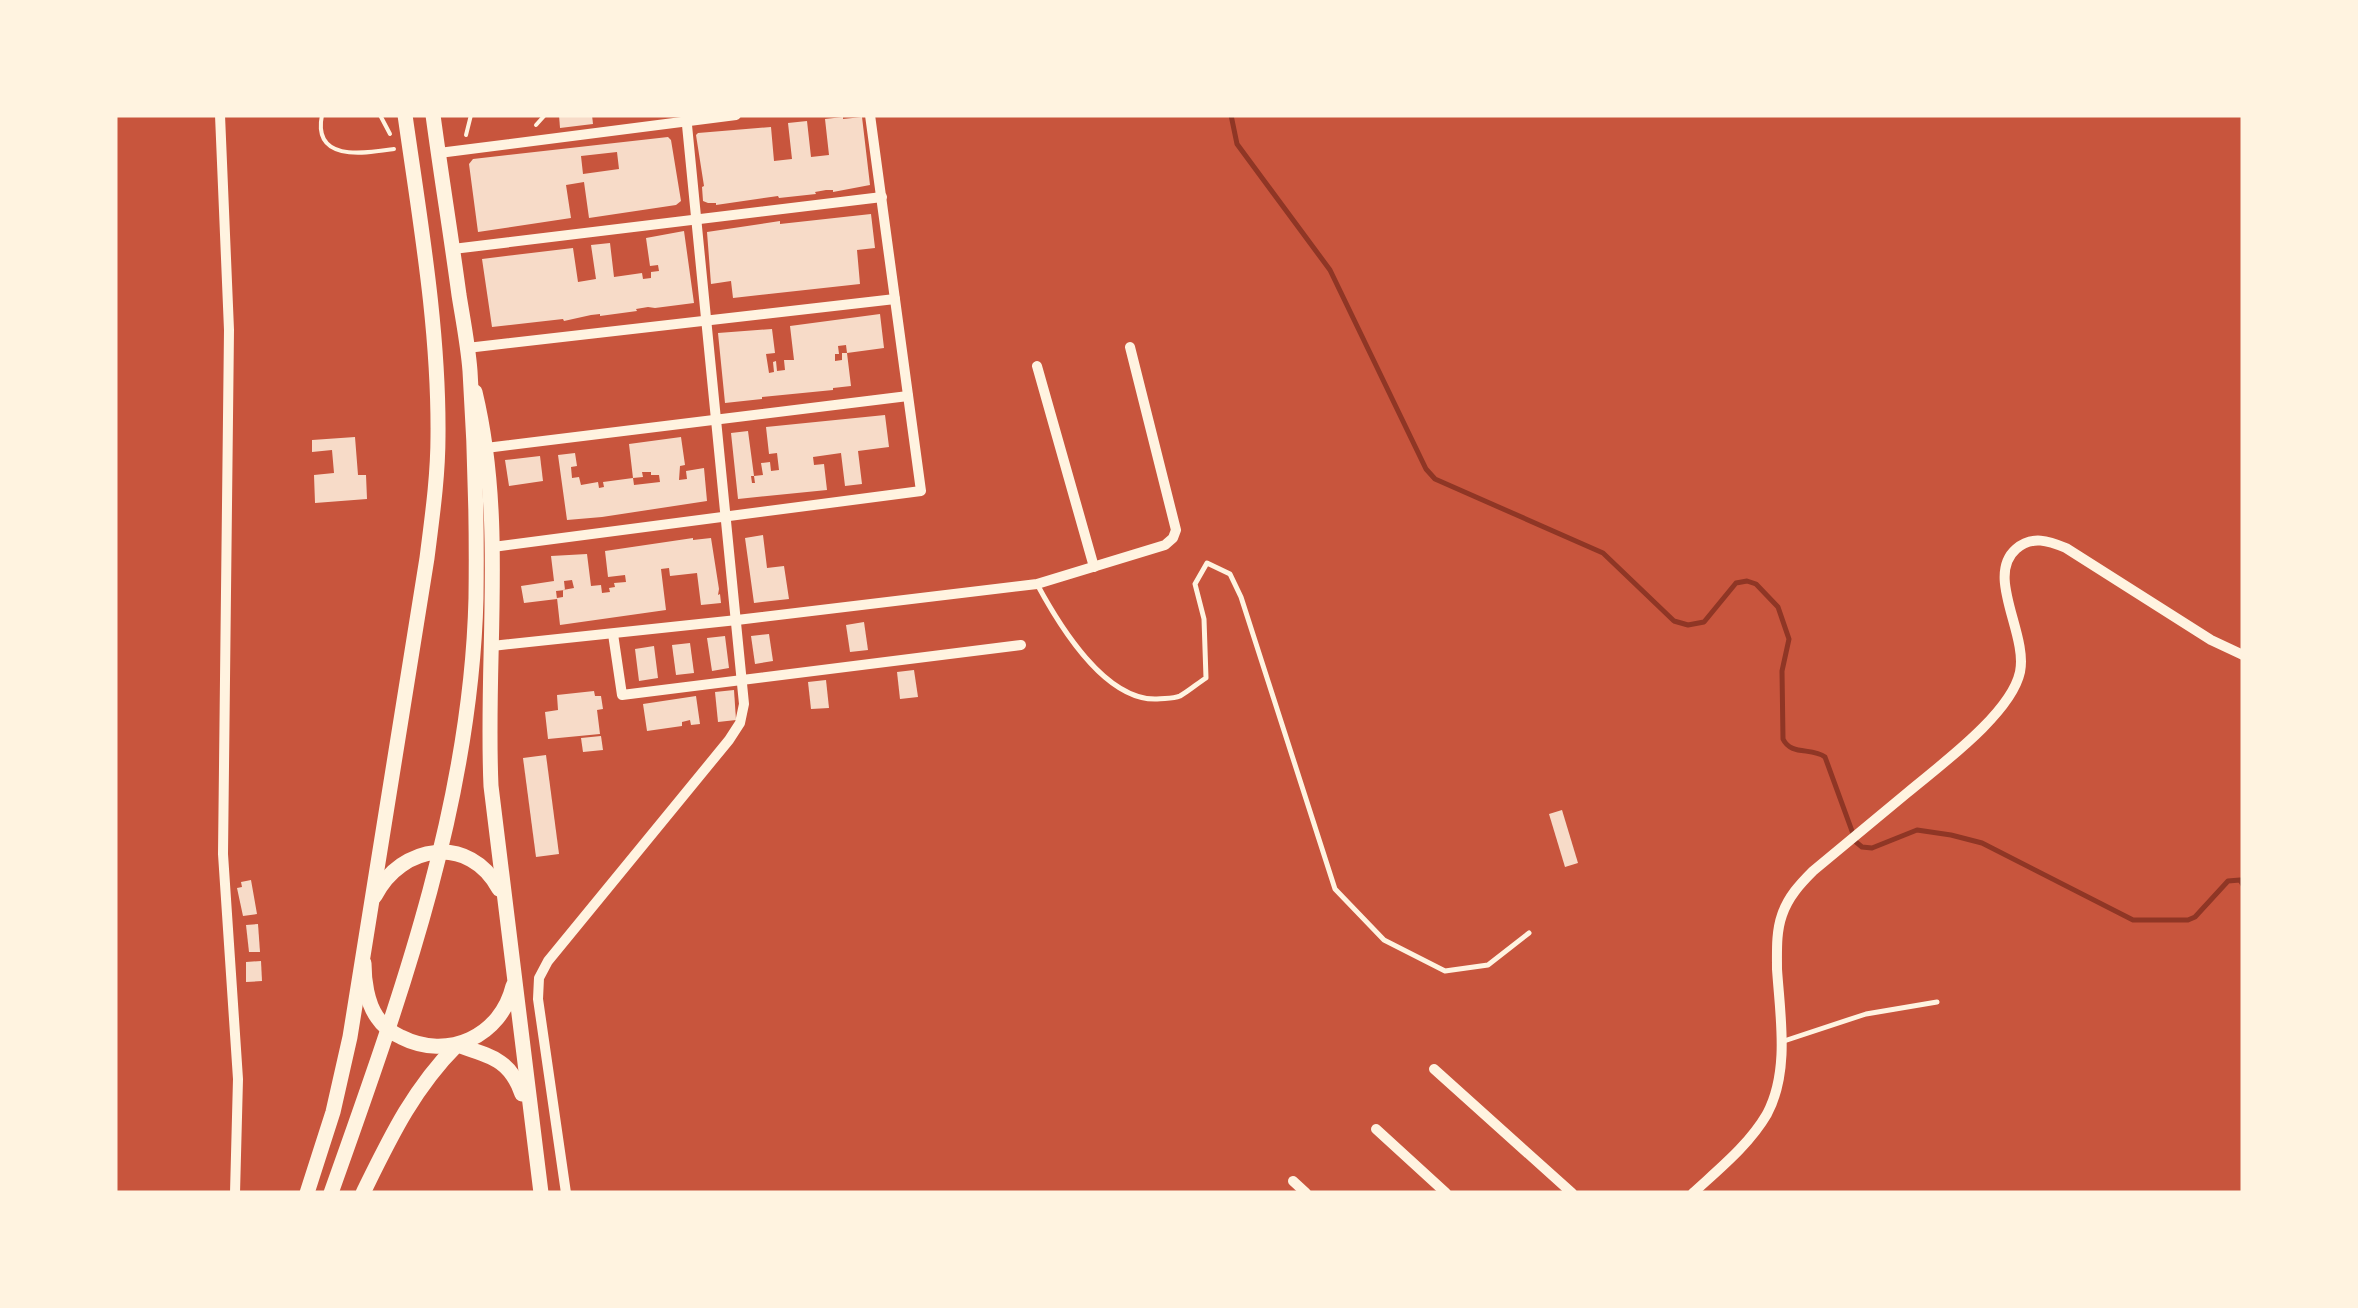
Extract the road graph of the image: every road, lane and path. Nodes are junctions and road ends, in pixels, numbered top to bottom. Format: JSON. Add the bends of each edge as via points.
{"nodes":[{"id":1,"x":220,"y":115,"type":"edge"},
{"id":2,"x":405,"y":115,"type":"edge"},
{"id":3,"x":436,"y":115,"type":"edge"},
{"id":4,"x":471,"y":115,"type":"edge"},
{"id":5,"x":736,"y":115,"type":"edge"},
{"id":6,"x":870,"y":115,"type":"edge"},
{"id":7,"x":687,"y":118,"type":"edge"},
{"id":8,"x":438,"y":145,"type":"junction"},
{"id":9,"x":466,"y":149,"type":"junction"},
{"id":10,"x":882,"y":197,"type":"junction"},
{"id":11,"x":696,"y":219,"type":"junction"},
{"id":12,"x":453,"y":248,"type":"junction"},
{"id":13,"x":895,"y":299,"type":"junction"},
{"id":14,"x":707,"y":321,"type":"junction"},
{"id":15,"x":467,"y":348,"type":"junction"},
{"id":16,"x":1130,"y":348,"type":"dead end"},
{"id":17,"x":1037,"y":366,"type":"dead end"},
{"id":18,"x":470,"y":369,"type":"junction"},
{"id":19,"x":908,"y":396,"type":"junction"},
{"id":20,"x":717,"y":420,"type":"junction"},
{"id":21,"x":486,"y":448,"type":"junction"},
{"id":22,"x":726,"y":516,"type":"junction"},
{"id":23,"x":493,"y":547,"type":"junction"},
{"id":24,"x":1094,"y":567,"type":"junction"},
{"id":25,"x":1038,"y":584,"type":"junction"},
{"id":26,"x":736,"y":620,"type":"junction"},
{"id":27,"x":613,"y":634,"type":"junction"},
{"id":28,"x":1021,"y":645,"type":"dead end"},
{"id":29,"x":492,"y":646,"type":"junction"},
{"id":30,"x":2243,"y":655,"type":"edge"},
{"id":31,"x":742,"y":679,"type":"junction"},
{"id":32,"x":504,"y":902,"type":"junction"},
{"id":33,"x":371,"y":904,"type":"junction"},
{"id":34,"x":1529,"y":932,"type":"dead end"},
{"id":35,"x":363,"y":951,"type":"junction"},
{"id":36,"x":514,"y":982,"type":"junction"},
{"id":37,"x":1937,"y":1002,"type":"dead end"},
{"id":38,"x":1781,"y":1042,"type":"junction"},
{"id":39,"x":457,"y":1046,"type":"junction"},
{"id":40,"x":1434,"y":1069,"type":"dead end"},
{"id":41,"x":533,"y":1128,"type":"junction"},
{"id":42,"x":1376,"y":1129,"type":"dead end"},
{"id":43,"x":1293,"y":1181,"type":"dead end"},
{"id":44,"x":236,"y":1193,"type":"edge"},
{"id":45,"x":306,"y":1193,"type":"edge"},
{"id":46,"x":331,"y":1193,"type":"edge"},
{"id":47,"x":363,"y":1193,"type":"edge"},
{"id":48,"x":541,"y":1193,"type":"edge"},
{"id":49,"x":566,"y":1193,"type":"edge"},
{"id":50,"x":1306,"y":1193,"type":"edge"},
{"id":51,"x":1446,"y":1193,"type":"edge"},
{"id":52,"x":1572,"y":1193,"type":"edge"},
{"id":53,"x":1694,"y":1193,"type":"edge"}],
"edges":[{"from":1,"to":44,"type":"street","via":[[229,330],[223,854],[238,1079]]},
{"from":2,"to":33,"type":"main road","via":[[434,341],[438,438],[427,558]]},
{"from":3,"to":8,"type":"main road"},
{"from":4,"to":9,"type":"path"},
{"from":5,"to":7,"type":"street"},
{"from":6,"to":10,"type":"street"},
{"from":7,"to":9,"type":"street"},
{"from":7,"to":11,"type":"street"},
{"from":8,"to":9,"type":"street"},
{"from":8,"to":12,"type":"main road"},
{"from":10,"to":11,"type":"street"},
{"from":10,"to":13,"type":"street"},
{"from":11,"to":12,"type":"street"},
{"from":11,"to":14,"type":"street"},
{"from":12,"to":15,"type":"main road"},
{"from":13,"to":14,"type":"street"},
{"from":13,"to":19,"type":"street"},
{"from":14,"to":15,"type":"street"},
{"from":14,"to":20,"type":"street"},
{"from":15,"to":18,"type":"main road"},
{"from":16,"to":24,"type":"street","via":[[1176,530],[1165,545]]},
{"from":17,"to":24,"type":"street"},
{"from":18,"to":21,"type":"main road"},
{"from":18,"to":46,"type":"main road","via":[[476,600],[458,764],[413,952]]},
{"from":19,"to":20,"type":"street"},
{"from":19,"to":22,"type":"street","via":[[921,491]]},
{"from":20,"to":21,"type":"street"},
{"from":20,"to":22,"type":"street"},
{"from":21,"to":23,"type":"main road"},
{"from":22,"to":23,"type":"street"},
{"from":22,"to":26,"type":"street"},
{"from":23,"to":29,"type":"main road"},
{"from":24,"to":25,"type":"street"},
{"from":25,"to":26,"type":"street"},
{"from":25,"to":34,"type":"lane","via":[[1059,624],[1118,687],[1143,699],[1177,698],[1206,678],[1195,584],[1208,562],[1230,574],[1335,889],[1384,940],[1445,972],[1488,965]]},
{"from":26,"to":27,"type":"street"},
{"from":26,"to":31,"type":"street"},
{"from":27,"to":29,"type":"street"},
{"from":27,"to":31,"type":"street","via":[[622,696]]},
{"from":28,"to":31,"type":"street"},
{"from":29,"to":32,"type":"main road","via":[[491,786]]},
{"from":30,"to":38,"type":"street","via":[[2066,548],[2036,540],[2020,544],[2003,572],[2020,645],[2011,693],[1965,743],[1795,890],[1776,946]]},
{"from":31,"to":49,"type":"street","via":[[740,724],[540,978]]},
{"from":32,"to":33,"type":"main road","via":[[485,869],[452,852],[433,851],[399,865]]},
{"from":32,"to":36,"type":"main road"},
{"from":33,"to":35,"type":"main road"},
{"from":35,"to":39,"type":"main road","via":[[376,1016],[412,1043]]},
{"from":35,"to":45,"type":"main road","via":[[342,1074]]},
{"from":36,"to":39,"type":"main road","via":[[503,1012]]},
{"from":36,"to":41,"type":"main road"},
{"from":37,"to":38,"type":"lane","via":[[1866,1014]]},
{"from":38,"to":53,"type":"street","via":[[1780,1080],[1768,1112]]},
{"from":39,"to":41,"type":"main road","via":[[505,1064]]},
{"from":39,"to":47,"type":"main road","via":[[409,1104]]},
{"from":40,"to":52,"type":"street"},
{"from":41,"to":48,"type":"main road"},
{"from":42,"to":51,"type":"street"},
{"from":43,"to":50,"type":"street"}]}
